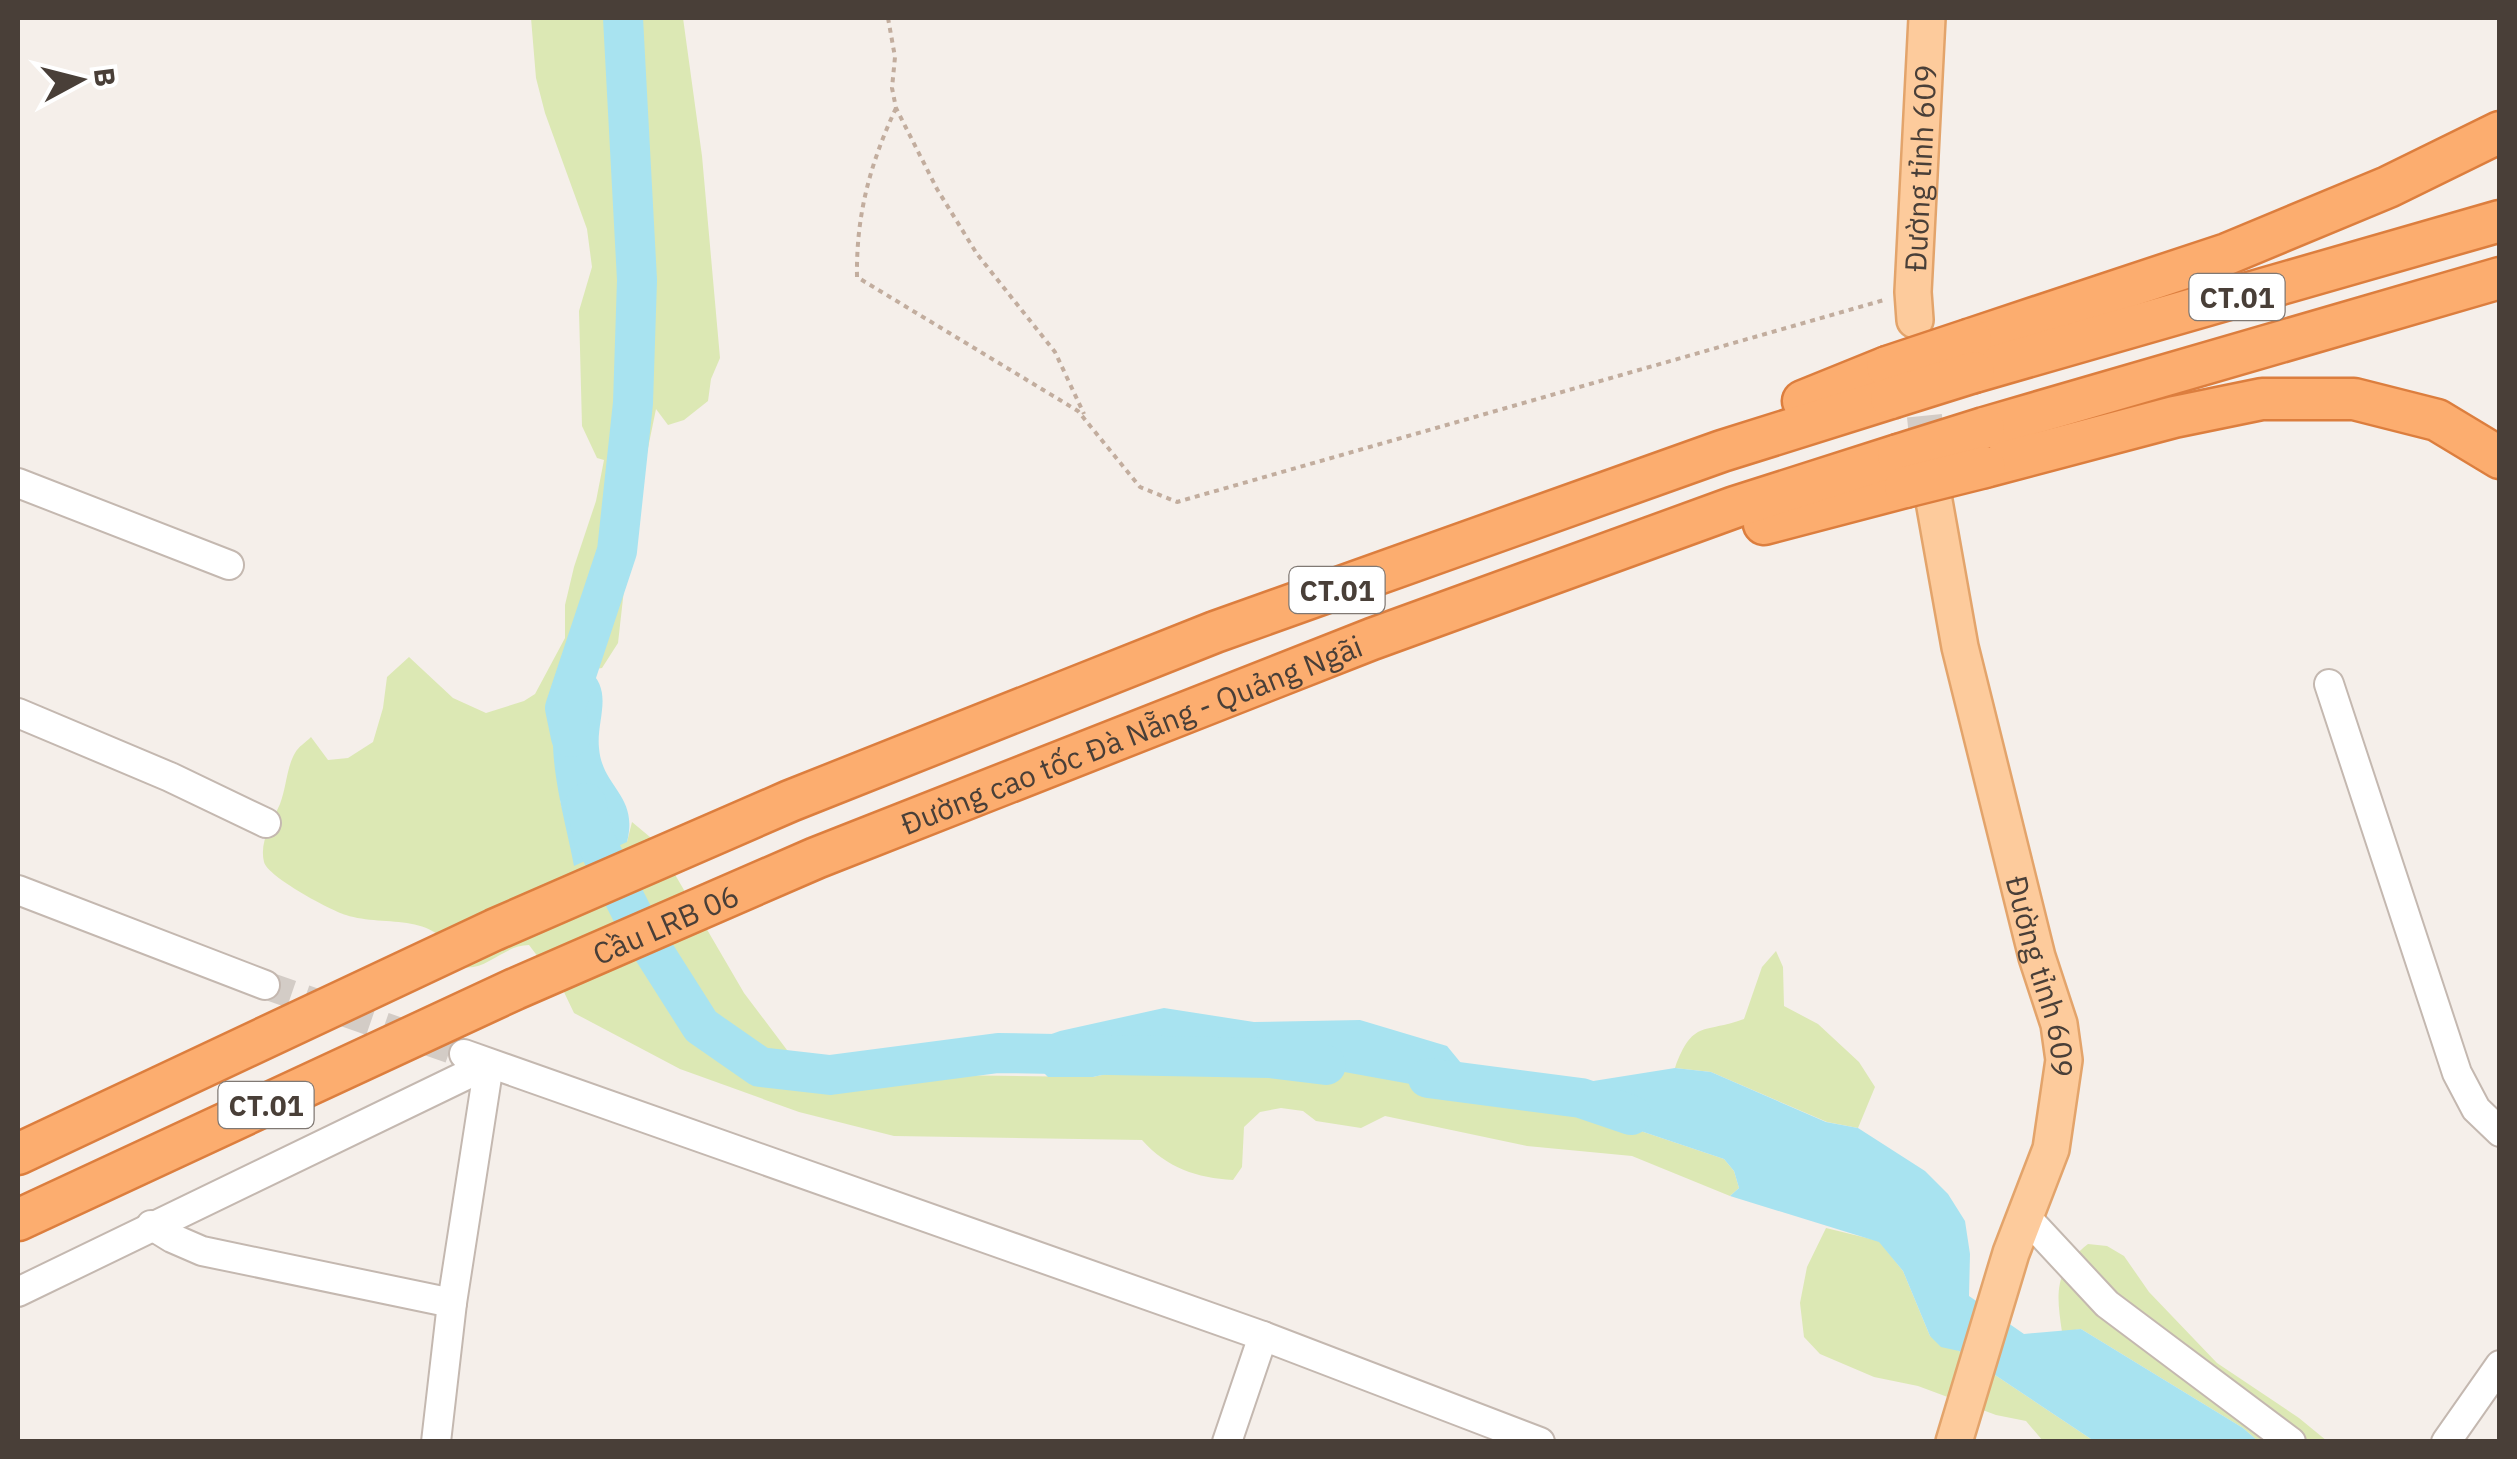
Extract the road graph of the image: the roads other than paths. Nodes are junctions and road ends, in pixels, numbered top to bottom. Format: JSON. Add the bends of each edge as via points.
{"nodes":[{"id":1,"x":1926,"y":18,"type":"edge"},
{"id":2,"x":2500,"y":132,"type":"edge"},
{"id":3,"x":2500,"y":221,"type":"edge"},
{"id":4,"x":2500,"y":278,"type":"edge"},
{"id":5,"x":1914,"y":306,"type":"road end"},
{"id":6,"x":1973,"y":356,"type":"junction"},
{"id":7,"x":1985,"y":448,"type":"junction"},
{"id":8,"x":2500,"y":458,"type":"edge"},
{"id":9,"x":1912,"y":481,"type":"junction"},
{"id":10,"x":18,"y":482,"type":"edge"},
{"id":11,"x":228,"y":566,"type":"dead end"},
{"id":12,"x":2328,"y":684,"type":"dead end"},
{"id":13,"x":18,"y":713,"type":"edge"},
{"id":14,"x":790,"y":801,"type":"joint"},
{"id":15,"x":266,"y":823,"type":"dead end"},
{"id":16,"x":816,"y":858,"type":"joint"},
{"id":17,"x":18,"y":890,"type":"edge"},
{"id":18,"x":265,"y":985,"type":"tunnel mouth"},
{"id":19,"x":476,"y":1059,"type":"junction"},
{"id":20,"x":2500,"y":1132,"type":"edge"},
{"id":21,"x":18,"y":1154,"type":"edge"},
{"id":22,"x":2025,"y":1216,"type":"junction"},
{"id":23,"x":18,"y":1220,"type":"edge"},
{"id":24,"x":151,"y":1226,"type":"junction"},
{"id":25,"x":18,"y":1292,"type":"edge"},
{"id":26,"x":452,"y":1302,"type":"junction"},
{"id":27,"x":1262,"y":1336,"type":"junction"},
{"id":28,"x":2500,"y":1365,"type":"edge"},
{"id":29,"x":1955,"y":1439,"type":"edge"},
{"id":30,"x":436,"y":1442,"type":"edge"},
{"id":31,"x":1226,"y":1442,"type":"edge"},
{"id":32,"x":1540,"y":1442,"type":"edge"},
{"id":33,"x":2291,"y":1442,"type":"edge"},
{"id":34,"x":2446,"y":1442,"type":"edge"}],
"edges":[{"from":1,"to":5,"type":"main road","name":"Đường tỉnh 609"},
{"from":2,"to":6,"type":"highway","via":[[2388,187]]},
{"from":3,"to":6,"type":"highway","number":"CT.01"},
{"from":4,"to":7,"type":"highway","number":"CT.01"},
{"from":6,"to":14,"type":"highway","name":"Đường cao tốc Đà Nẵng - Quảng Ngãi","number":"CT.01","bridge":true,"via":[[1215,632]]},
{"from":7,"to":8,"type":"highway","via":[[2262,399],[2354,399],[2438,420]]},
{"from":7,"to":9,"type":"highway","name":"Đường cao tốc Đà Nẵng - Quảng Ngãi","bridge":true},
{"from":9,"to":16,"type":"highway","name":"Đường cao tốc Đà Nẵng - Quảng Ngãi","number":"CT.01","via":[[1372,639]]},
{"from":9,"to":22,"type":"main road","name":"Đường tỉnh 609","via":[[2062,1042],[2052,1149]]},
{"from":10,"to":11,"type":"street"},
{"from":12,"to":20,"type":"street","via":[[2457,1074],[2476,1109]]},
{"from":13,"to":15,"type":"street"},
{"from":14,"to":21,"type":"highway","name":"Cầu LRB 06","number":"CT.01","via":[[494,930]]},
{"from":16,"to":23,"type":"highway","name":"Cầu LRB 06","number":"CT.01","via":[[515,989]]},
{"from":17,"to":18,"type":"street"},
{"from":19,"to":24,"type":"street"},
{"from":19,"to":26,"type":"street"},
{"from":19,"to":27,"type":"street"},
{"from":22,"to":29,"type":"main road","name":"Đường tỉnh 609"},
{"from":22,"to":33,"type":"street","via":[[2107,1304]]},
{"from":24,"to":25,"type":"street"},
{"from":24,"to":26,"type":"street","via":[[202,1251]]},
{"from":26,"to":30,"type":"street"},
{"from":27,"to":31,"type":"street"},
{"from":27,"to":32,"type":"street"},
{"from":28,"to":34,"type":"street"}]}
